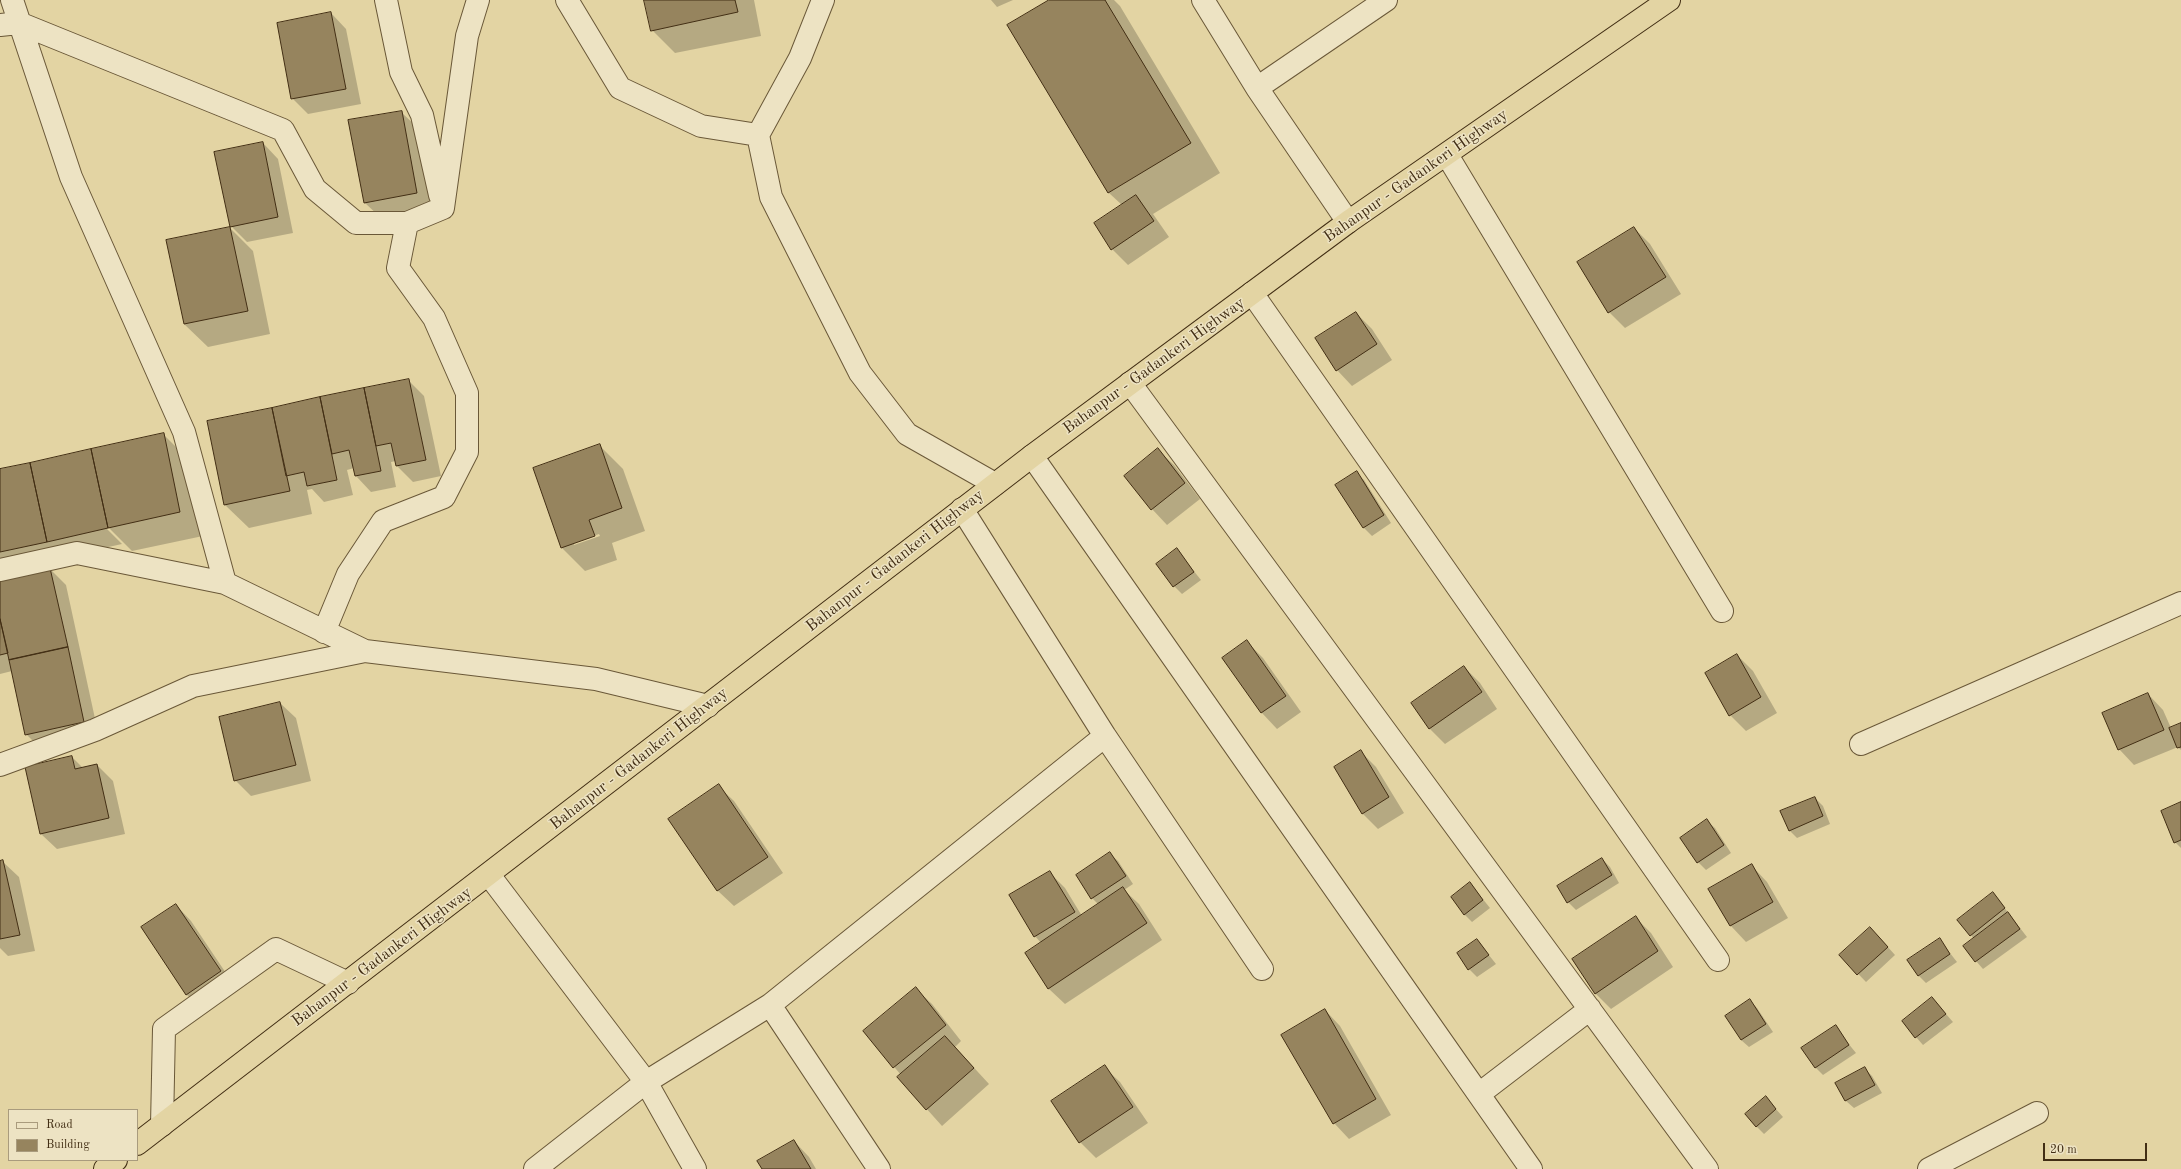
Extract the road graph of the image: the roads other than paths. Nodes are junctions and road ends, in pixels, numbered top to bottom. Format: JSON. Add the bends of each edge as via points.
{"nodes":[{"id":1,"x":12,"y":0,"type":"edge"},
{"id":2,"x":386,"y":0,"type":"edge"},
{"id":3,"x":478,"y":0,"type":"edge"},
{"id":4,"x":567,"y":0,"type":"edge"},
{"id":5,"x":823,"y":0,"type":"edge"},
{"id":6,"x":1203,"y":0,"type":"edge"},
{"id":7,"x":1386,"y":0,"type":"edge"},
{"id":8,"x":1669,"y":0,"type":"edge"},
{"id":9,"x":10,"y":24,"type":"edge"},
{"id":10,"x":1258,"y":88,"type":"junction"},
{"id":11,"x":758,"y":135,"type":"junction"},
{"id":12,"x":1447,"y":155,"type":"junction"},
{"id":13,"x":443,"y":208,"type":"junction"},
{"id":14,"x":1348,"y":222,"type":"junction"},
{"id":15,"x":407,"y":223,"type":"junction"},
{"id":16,"x":1252,"y":293,"type":"junction"},
{"id":17,"x":1130,"y":383,"type":"junction"},
{"id":18,"x":1032,"y":456,"type":"junction"},
{"id":19,"x":995,"y":484,"type":"junction"},
{"id":20,"x":962,"y":509,"type":"junction"},
{"id":21,"x":0,"y":570,"type":"edge"},
{"id":22,"x":225,"y":583,"type":"junction"},
{"id":23,"x":2181,"y":603,"type":"edge"},
{"id":24,"x":1722,"y":611,"type":"dead end"},
{"id":25,"x":324,"y":632,"type":"junction"},
{"id":26,"x":365,"y":651,"type":"junction"},
{"id":27,"x":708,"y":706,"type":"junction"},
{"id":28,"x":1105,"y":736,"type":"junction"},
{"id":29,"x":1862,"y":744,"type":"dead end"},
{"id":30,"x":0,"y":765,"type":"edge"},
{"id":31,"x":489,"y":875,"type":"junction"},
{"id":32,"x":1718,"y":960,"type":"dead end"},
{"id":33,"x":1262,"y":969,"type":"dead end"},
{"id":34,"x":348,"y":983,"type":"junction"},
{"id":35,"x":770,"y":1004,"type":"junction"},
{"id":36,"x":1590,"y":1009,"type":"junction"},
{"id":37,"x":646,"y":1082,"type":"junction"},
{"id":38,"x":1479,"y":1094,"type":"junction"},
{"id":39,"x":2037,"y":1113,"type":"dead end"},
{"id":40,"x":162,"y":1125,"type":"junction"},
{"id":41,"x":138,"y":1143,"type":"edge"},
{"id":42,"x":115,"y":1161,"type":"edge"},
{"id":43,"x":105,"y":1169,"type":"edge"},
{"id":44,"x":535,"y":1169,"type":"edge"},
{"id":45,"x":695,"y":1169,"type":"edge"},
{"id":46,"x":879,"y":1169,"type":"edge"},
{"id":47,"x":1531,"y":1169,"type":"edge"},
{"id":48,"x":1707,"y":1169,"type":"edge"},
{"id":49,"x":1929,"y":1169,"type":"edge"}],
"edges":[{"from":1,"to":9,"type":"street"},
{"from":2,"to":13,"type":"street","via":[[402,72],[422,115]]},
{"from":3,"to":13,"type":"street","via":[[467,36]]},
{"from":4,"to":11,"type":"street","via":[[620,88],[701,126]]},
{"from":5,"to":11,"type":"street","via":[[800,58]]},
{"from":6,"to":10,"type":"street"},
{"from":7,"to":10,"type":"street"},
{"from":8,"to":12,"type":"highway","name":"Bahanpur - Gadankeri Highway"},
{"from":9,"to":15,"type":"street","via":[[283,130],[315,189],[356,224]]},
{"from":9,"to":22,"type":"street","via":[[71,177],[184,432]]},
{"from":10,"to":14,"type":"street"},
{"from":11,"to":19,"type":"street","via":[[770,197],[860,373],[907,434]]},
{"from":12,"to":14,"type":"highway","name":"Bahanpur - Gadankeri Highway"},
{"from":12,"to":24,"type":"street"},
{"from":13,"to":15,"type":"street"},
{"from":14,"to":16,"type":"highway","name":"Bahanpur - Gadankeri Highway"},
{"from":15,"to":25,"type":"street","via":[[398,268],[434,318],[467,393],[466,452],[444,496],[383,521],[348,574]]},
{"from":16,"to":17,"type":"highway","name":"Bahanpur - Gadankeri Highway"},
{"from":16,"to":32,"type":"street"},
{"from":17,"to":18,"type":"highway","name":"Bahanpur - Gadankeri Highway"},
{"from":17,"to":36,"type":"street"},
{"from":18,"to":19,"type":"highway","name":"Bahanpur - Gadankeri Highway"},
{"from":18,"to":38,"type":"street"},
{"from":19,"to":20,"type":"highway","name":"Bahanpur - Gadankeri Highway"},
{"from":20,"to":27,"type":"highway","name":"Bahanpur - Gadankeri Highway"},
{"from":20,"to":28,"type":"street"},
{"from":21,"to":22,"type":"street","via":[[77,553]]},
{"from":22,"to":25,"type":"street"},
{"from":23,"to":29,"type":"street"},
{"from":25,"to":26,"type":"street"},
{"from":26,"to":27,"type":"street","via":[[596,679]]},
{"from":26,"to":30,"type":"street","via":[[193,686],[95,730]]},
{"from":27,"to":31,"type":"highway","name":"Bahanpur - Gadankeri Highway"},
{"from":28,"to":33,"type":"street"},
{"from":28,"to":35,"type":"street"},
{"from":31,"to":34,"type":"highway","name":"Bahanpur - Gadankeri Highway"},
{"from":31,"to":37,"type":"street"},
{"from":34,"to":40,"type":"highway","name":"Bahanpur - Gadankeri Highway"},
{"from":34,"to":40,"type":"street","via":[[276,949],[164,1029]]},
{"from":35,"to":37,"type":"street"},
{"from":35,"to":46,"type":"street"},
{"from":36,"to":38,"type":"street"},
{"from":36,"to":48,"type":"street"},
{"from":37,"to":44,"type":"street"},
{"from":37,"to":45,"type":"street"},
{"from":38,"to":47,"type":"street"},
{"from":39,"to":49,"type":"street"},
{"from":40,"to":41,"type":"highway","name":"Bahanpur - Gadankeri Highway"},
{"from":42,"to":43,"type":"highway"}]}
